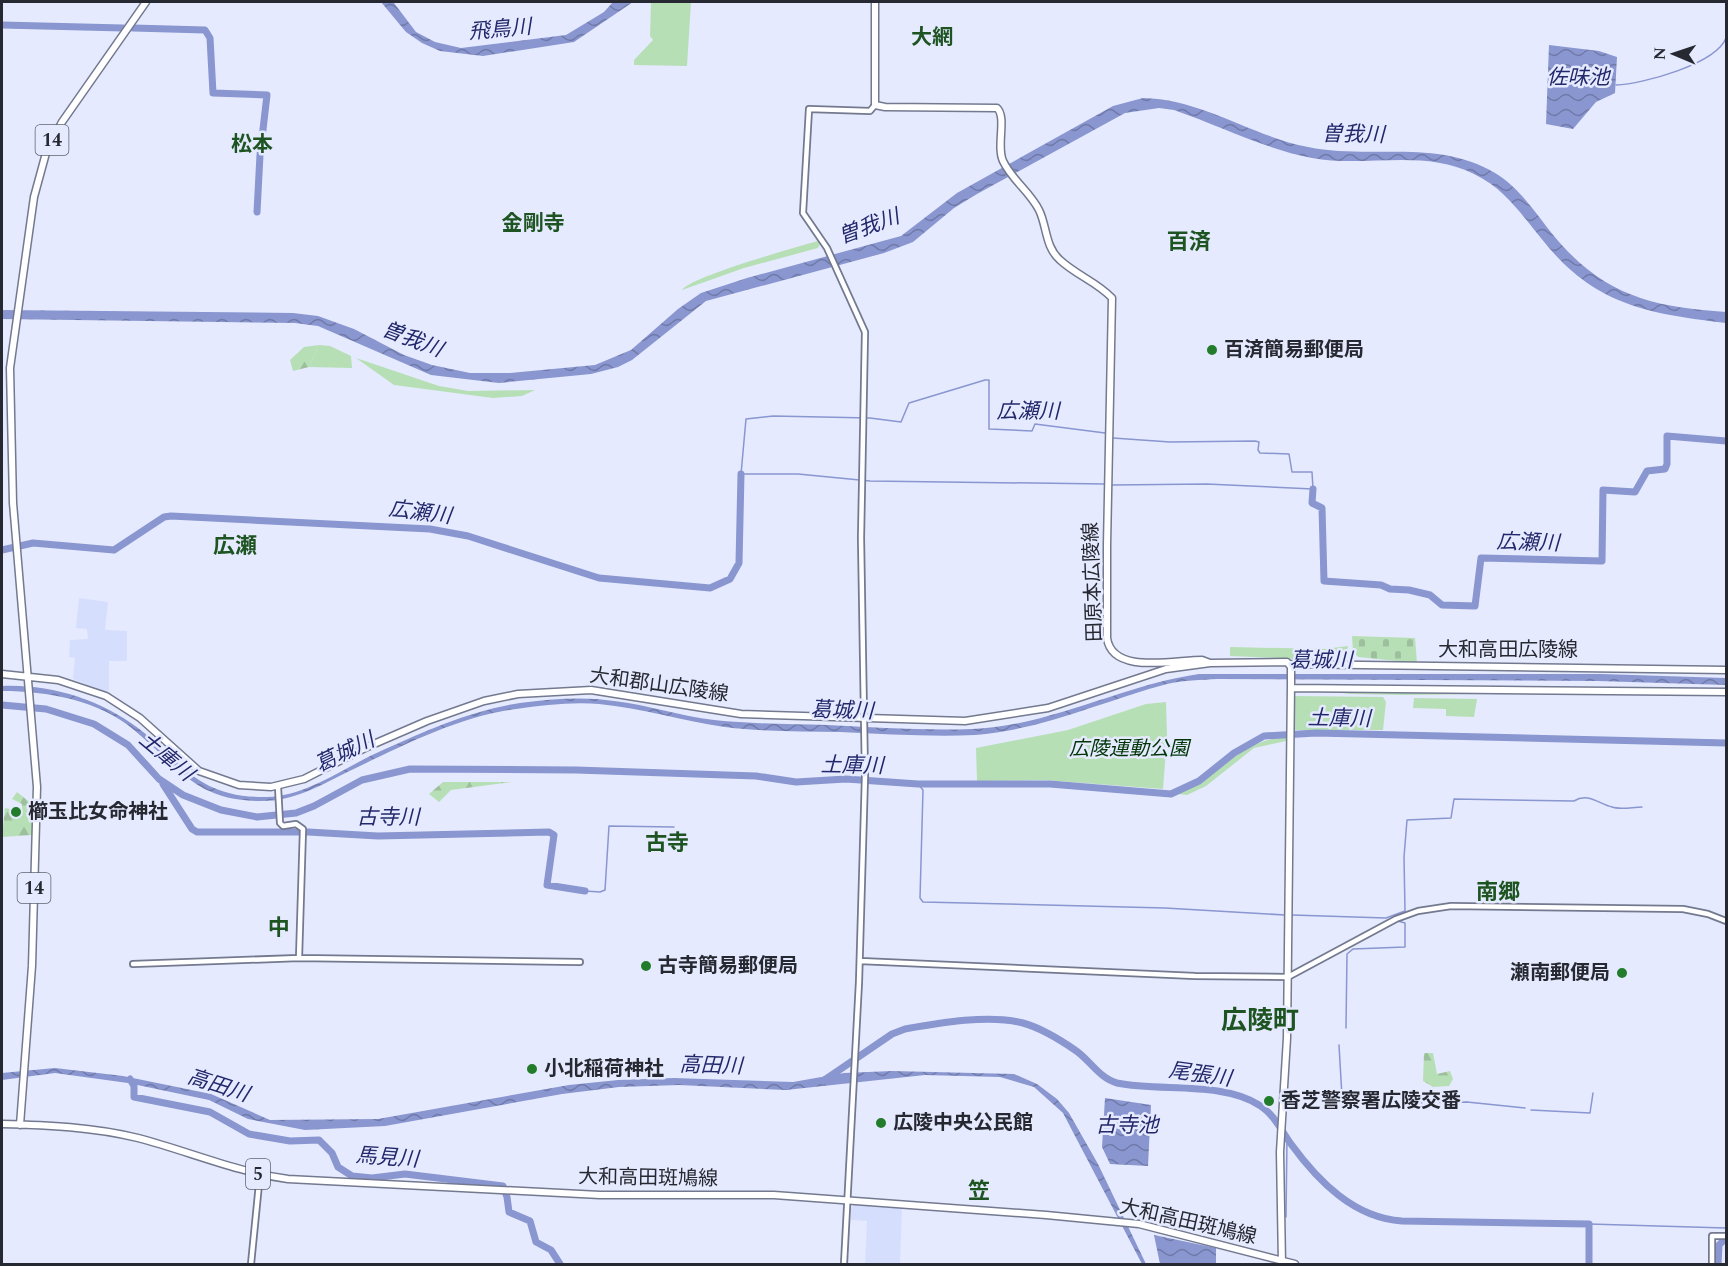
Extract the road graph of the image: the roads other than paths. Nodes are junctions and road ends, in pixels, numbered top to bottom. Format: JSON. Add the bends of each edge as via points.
{"nodes":[{"id":1,"x":146,"y":2,"type":"edge"},
{"id":2,"x":875,"y":2,"type":"edge"},
{"id":3,"x":875,"y":105,"type":"junction"},
{"id":4,"x":1210,"y":663,"type":"junction"},
{"id":5,"x":1290,"y":666,"type":"junction"},
{"id":6,"x":1726,"y":670,"type":"edge"},
{"id":7,"x":2,"y":675,"type":"edge"},
{"id":8,"x":29,"y":678,"type":"junction"},
{"id":9,"x":1291,"y":686,"type":"junction"},
{"id":10,"x":1726,"y":692,"type":"edge"},
{"id":11,"x":865,"y":718,"type":"junction"},
{"id":12,"x":278,"y":787,"type":"junction"},
{"id":13,"x":1726,"y":921,"type":"edge"},
{"id":14,"x":299,"y":958,"type":"junction"},
{"id":15,"x":580,"y":962,"type":"dead end"},
{"id":16,"x":860,"y":962,"type":"junction"},
{"id":17,"x":134,"y":964,"type":"dead end"},
{"id":18,"x":1288,"y":977,"type":"junction"},
{"id":19,"x":2,"y":1124,"type":"edge"},
{"id":20,"x":20,"y":1125,"type":"junction"},
{"id":21,"x":260,"y":1174,"type":"junction"},
{"id":22,"x":847,"y":1200,"type":"junction"},
{"id":23,"x":1726,"y":1236,"type":"edge"},
{"id":24,"x":1282,"y":1263,"type":"edge"},
{"id":25,"x":251,"y":1264,"type":"edge"},
{"id":26,"x":844,"y":1264,"type":"edge"},
{"id":27,"x":1295,"y":1264,"type":"edge"},
{"id":28,"x":1712,"y":1264,"type":"edge"}],
"edges":[{"from":1,"to":8,"type":"main road","number":"14","via":[[52,139],[34,197],[10,393],[17,547]]},
{"from":2,"to":3,"type":"main road"},
{"from":3,"to":4,"type":"main road","name":"田原本広陵線","via":[[997,108],[1001,116],[1003,160],[1039,210],[1058,259],[1112,298],[1107,545],[1110,650],[1132,662]]},
{"from":3,"to":11,"type":"street","via":[[870,111],[809,109],[803,213],[827,248],[865,332],[861,538]]},
{"from":4,"to":5,"type":"main road","name":"田原本広陵線","via":[[1277,661]]},
{"from":4,"to":11,"type":"main road","name":"大和郡山広陵線","via":[[1166,669],[1068,703],[991,719],[965,722]]},
{"from":5,"to":6,"type":"main road","name":"大和高田広陵線"},
{"from":5,"to":9,"type":"main road"},
{"from":7,"to":8,"type":"main road","name":"大和郡山広陵線"},
{"from":8,"to":12,"type":"main road","name":"大和郡山広陵線","via":[[73,684],[106,696],[151,727],[188,763],[213,778],[239,785]]},
{"from":8,"to":20,"type":"main road","number":"14","via":[[36,812],[31,976]]},
{"from":9,"to":10,"type":"main road","name":"大和高田広陵線"},
{"from":9,"to":18,"type":"main road"},
{"from":11,"to":12,"type":"main road","name":"大和郡山広陵線","via":[[741,714],[591,690],[518,694],[484,700],[427,721],[304,779]]},
{"from":11,"to":16,"type":"street"},
{"from":12,"to":14,"type":"street","via":[[279,821],[283,826],[296,824],[303,829]]},
{"from":13,"to":18,"type":"street","via":[[1683,909],[1451,906],[1396,919]]},
{"from":14,"to":15,"type":"street"},
{"from":14,"to":17,"type":"street"},
{"from":16,"to":18,"type":"street"},
{"from":16,"to":22,"type":"street"},
{"from":18,"to":24,"type":"main road","via":[[1281,1121]]},
{"from":19,"to":20,"type":"main road","name":"大和高田斑鳩線","number":"5"},
{"from":20,"to":21,"type":"main road","name":"大和高田斑鳩線","number":"5","via":[[124,1135]]},
{"from":21,"to":22,"type":"main road","name":"大和高田斑鳩線","number":"5","via":[[504,1192],[774,1195]]},
{"from":21,"to":25,"type":"street"},
{"from":22,"to":24,"type":"main road","name":"大和高田斑鳩線","number":"5","via":[[1115,1221]]},
{"from":22,"to":26,"type":"street"},
{"from":23,"to":28,"type":"street","via":[[1712,1236]]},
{"from":24,"to":27,"type":"main road","name":"大和高田斑鳩線","number":"5"}]}
